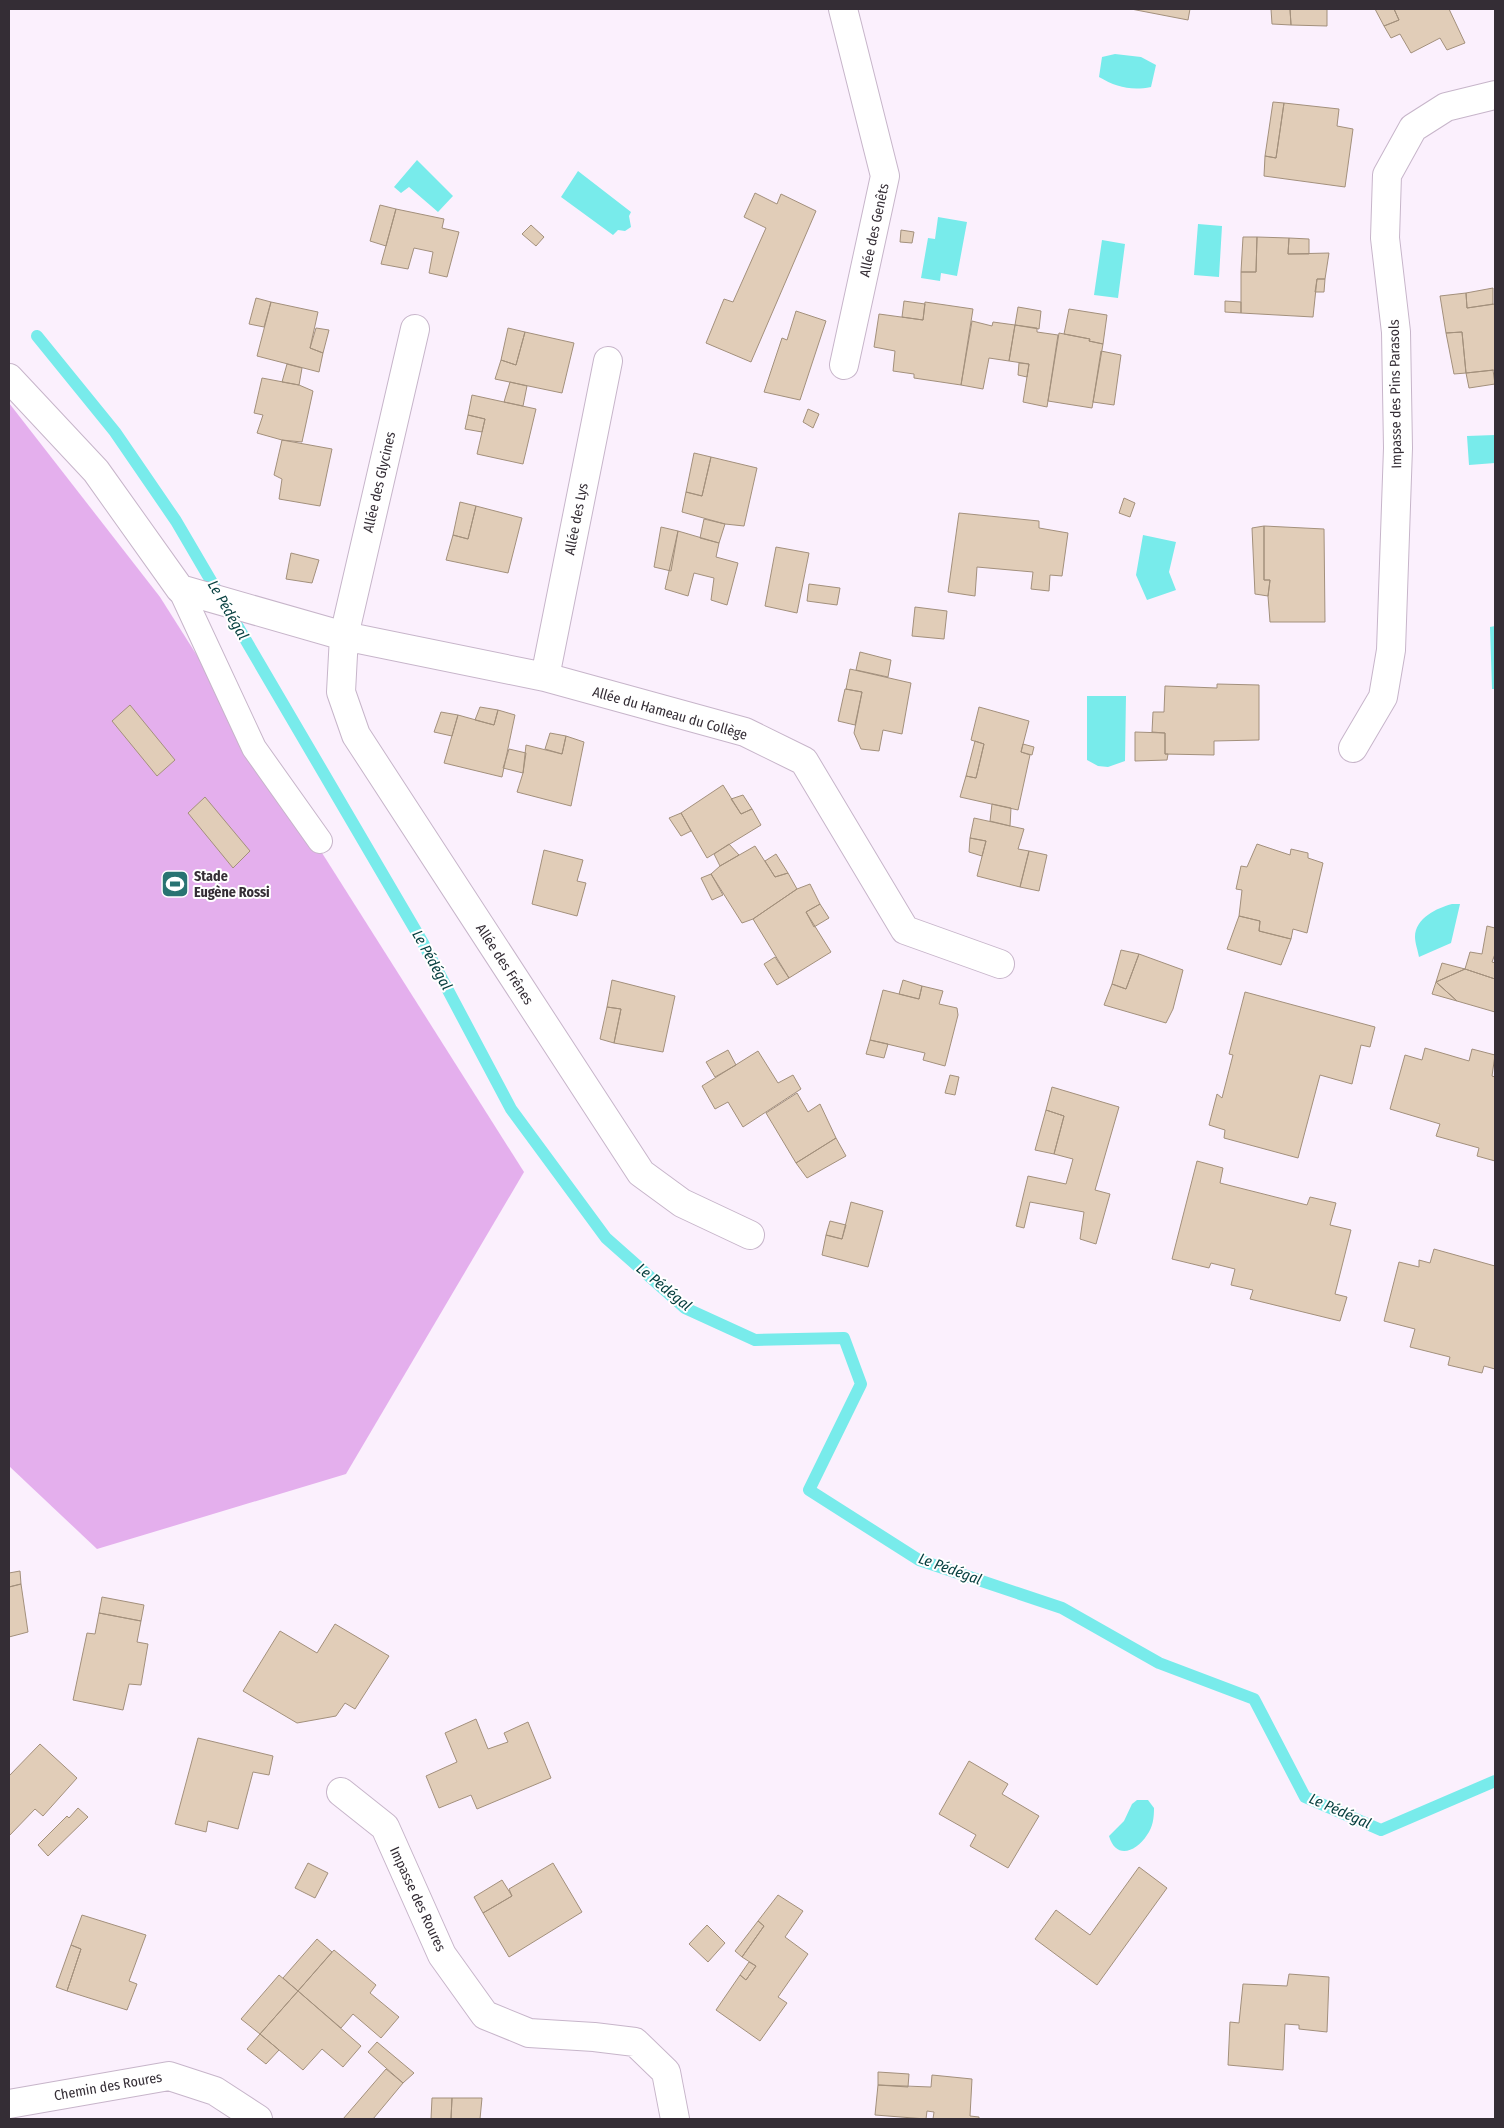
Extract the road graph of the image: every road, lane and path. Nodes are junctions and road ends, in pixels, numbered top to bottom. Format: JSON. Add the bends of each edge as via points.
{"nodes":[{"id":1,"x":843,"y":9,"type":"edge"},
{"id":2,"x":1495,"y":95,"type":"edge"},
{"id":3,"x":415,"y":329,"type":"dead end"},
{"id":4,"x":608,"y":361,"type":"dead end"},
{"id":5,"x":844,"y":365,"type":"dead end"},
{"id":6,"x":9,"y":378,"type":"edge"},
{"id":7,"x":180,"y":589,"type":"junction"},
{"id":8,"x":344,"y":636,"type":"junction"},
{"id":9,"x":544,"y":677,"type":"junction"},
{"id":10,"x":1353,"y":748,"type":"dead end"},
{"id":11,"x":320,"y":842,"type":"dead end"},
{"id":12,"x":1000,"y":964,"type":"dead end"},
{"id":13,"x":750,"y":1235,"type":"dead end"},
{"id":14,"x":342,"y":1792,"type":"dead end"},
{"id":15,"x":9,"y":2104,"type":"edge"},
{"id":16,"x":258,"y":2119,"type":"edge"},
{"id":17,"x":675,"y":2119,"type":"edge"}],
"edges":[{"from":1,"to":5,"type":"street","name":"Allée des Genêts","via":[[886,176]]},
{"from":2,"to":10,"type":"street","name":"Impasse des Pins Parasols","via":[[1446,107],[1413,128],[1387,175],[1385,238],[1396,332],[1398,448],[1390,650],[1383,697]]},
{"from":3,"to":8,"type":"street","name":"Allée des Glycines"},
{"from":4,"to":9,"type":"street","name":"Allée des Lys"},
{"from":6,"to":7,"type":"street","via":[[96,471]]},
{"from":7,"to":8,"type":"street","name":"Allée du Hameau du Collège"},
{"from":7,"to":11,"type":"lane","via":[[254,748]]},
{"from":8,"to":9,"type":"street","name":"Allée du Hameau du Collège"},
{"from":8,"to":13,"type":"street","name":"Allée des Frênes","via":[[341,692],[356,734],[641,1173],[682,1203]]},
{"from":9,"to":12,"type":"street","name":"Allée du Hameau du Collège","via":[[745,732],[804,761],[905,930]]},
{"from":14,"to":17,"type":"street","name":"Impasse des Roures","via":[[385,1828],[442,1955],[485,2016],[529,2034],[635,2042],[666,2072]]},
{"from":15,"to":16,"type":"street","name":"Chemin des Roures","via":[[169,2076],[215,2090]]}]}
